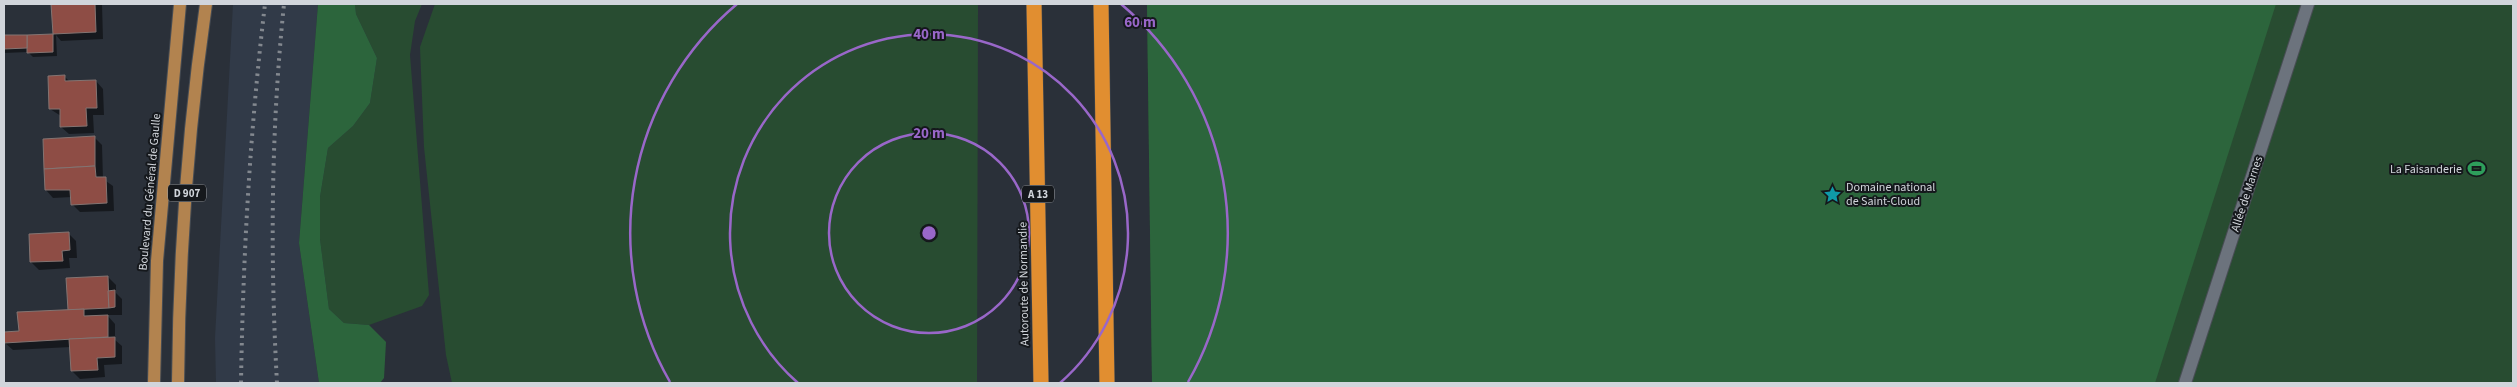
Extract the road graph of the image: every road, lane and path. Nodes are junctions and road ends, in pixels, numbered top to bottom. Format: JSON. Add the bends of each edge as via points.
{"nodes":[{"id":1,"x":180,"y":4,"type":"edge"},
{"id":2,"x":206,"y":4,"type":"edge"},
{"id":3,"x":1034,"y":4,"type":"edge"},
{"id":4,"x":1101,"y":4,"type":"edge"},
{"id":5,"x":2308,"y":4,"type":"edge"},
{"id":6,"x":154,"y":383,"type":"edge"},
{"id":7,"x":178,"y":383,"type":"edge"},
{"id":8,"x":1041,"y":383,"type":"edge"},
{"id":9,"x":1107,"y":383,"type":"edge"},
{"id":10,"x":2185,"y":383,"type":"edge"}],
"edges":[{"from":1,"to":6,"type":"main road","name":"Boulevard du Général de Gaulle","number":"D 907","via":[[157,262]]},
{"from":2,"to":7,"type":"main road","number":"D 907","via":[[198,60],[179,298]]},
{"from":3,"to":8,"type":"highway","name":"Autoroute de Normandie","number":"A 13"},
{"from":4,"to":9,"type":"highway"},
{"from":5,"to":10,"type":"street","name":"Allée de Marnes"}]}
